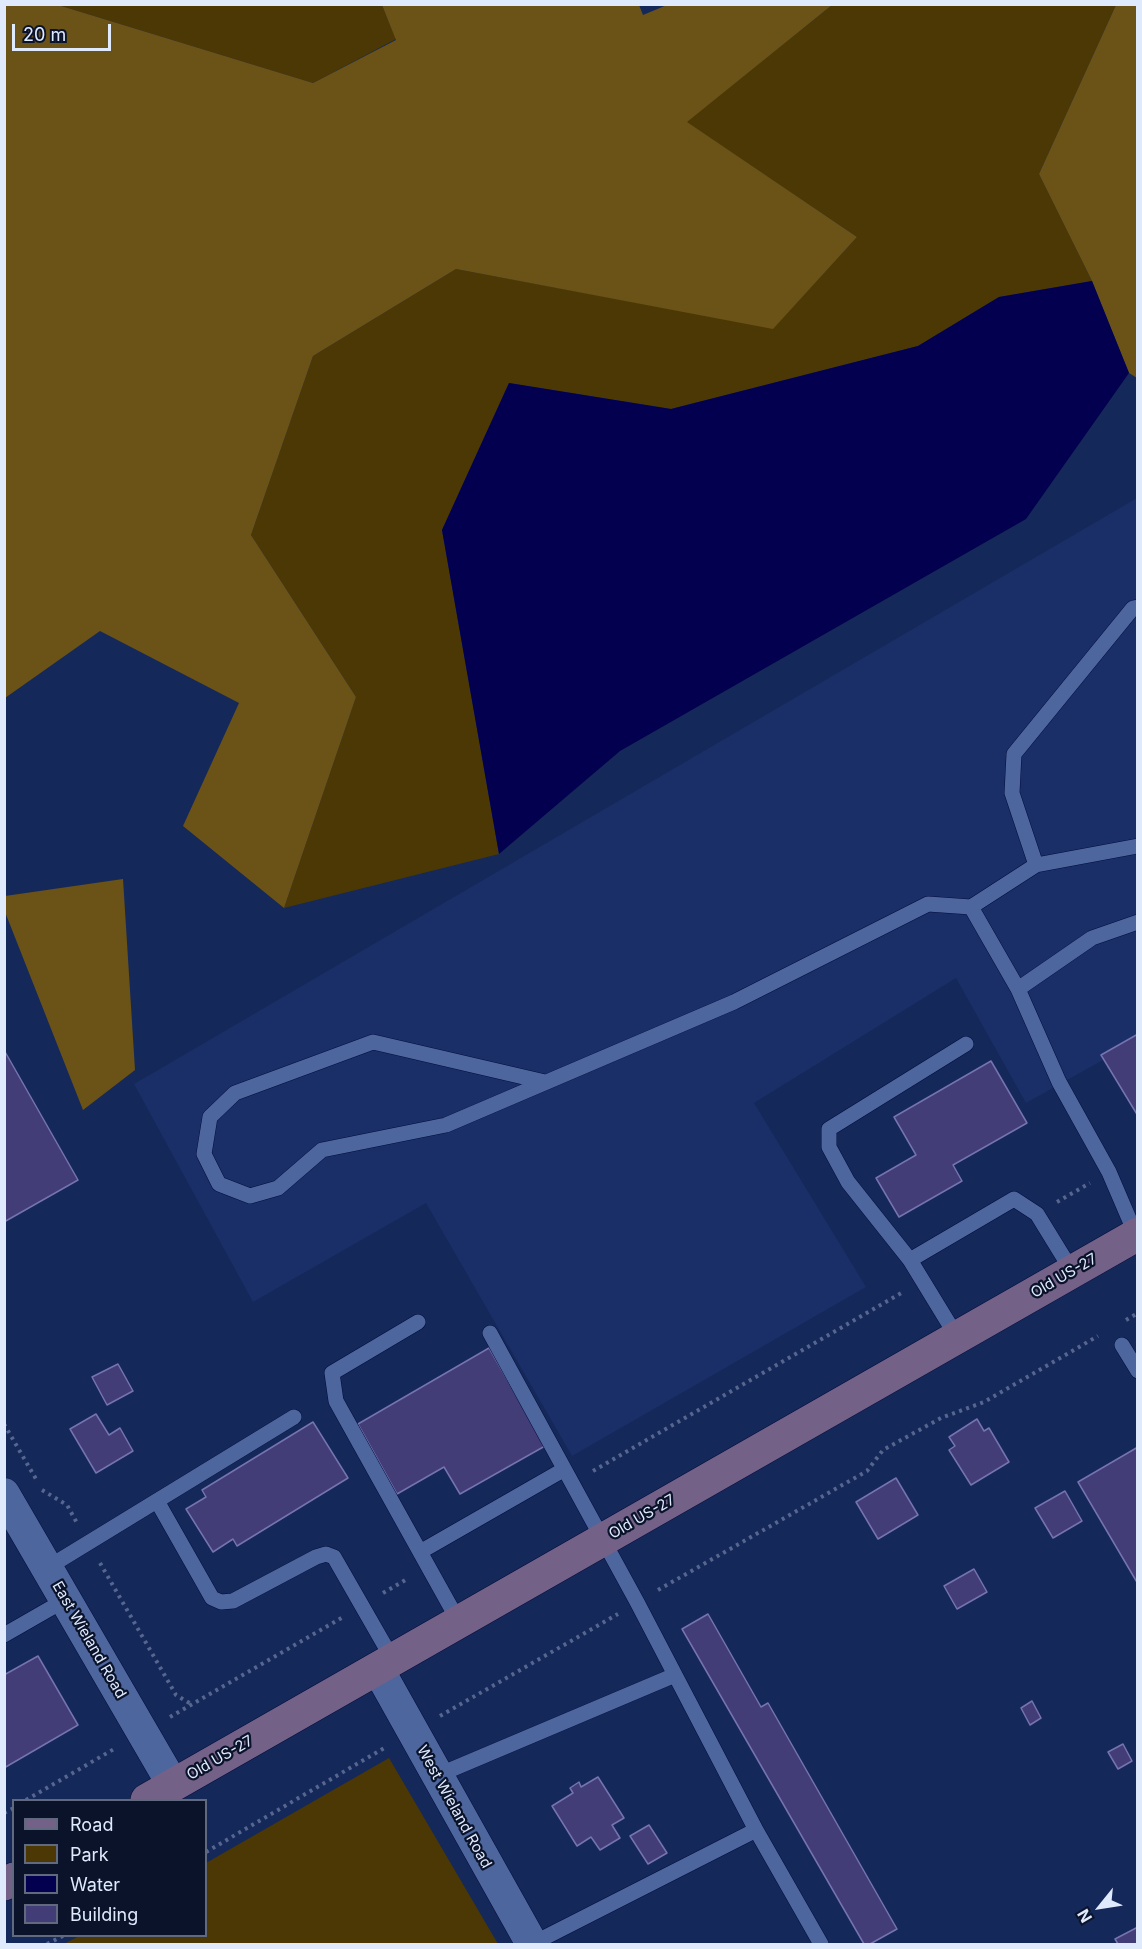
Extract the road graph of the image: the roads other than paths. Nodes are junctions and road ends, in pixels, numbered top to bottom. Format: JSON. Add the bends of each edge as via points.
{"nodes":[{"id":1,"x":1137,"y":607,"type":"edge"},
{"id":2,"x":1137,"y":846,"type":"edge"},
{"id":3,"x":1036,"y":865,"type":"junction"},
{"id":4,"x":971,"y":907,"type":"junction"},
{"id":5,"x":1137,"y":922,"type":"edge"},
{"id":6,"x":1018,"y":989,"type":"junction"},
{"id":7,"x":966,"y":1044,"type":"dead end"},
{"id":8,"x":545,"y":1082,"type":"junction"},
{"id":9,"x":1137,"y":1236,"type":"edge"},
{"id":10,"x":910,"y":1260,"type":"junction"},
{"id":11,"x":1072,"y":1271,"type":"junction"},
{"id":12,"x":418,"y":1322,"type":"dead end"},
{"id":13,"x":490,"y":1332,"type":"dead end"},
{"id":14,"x":957,"y":1337,"type":"junction"},
{"id":15,"x":1122,"y":1345,"type":"dead end"},
{"id":16,"x":1137,"y":1371,"type":"edge"},
{"id":17,"x":294,"y":1417,"type":"dead end"},
{"id":18,"x":563,"y":1470,"type":"junction"},
{"id":19,"x":4,"y":1494,"type":"edge"},
{"id":20,"x":158,"y":1501,"type":"junction"},
{"id":21,"x":601,"y":1540,"type":"junction"},
{"id":22,"x":420,"y":1552,"type":"junction"},
{"id":23,"x":47,"y":1568,"type":"junction"},
{"id":24,"x":65,"y":1600,"type":"junction"},
{"id":25,"x":459,"y":1622,"type":"junction"},
{"id":26,"x":4,"y":1635,"type":"edge"},
{"id":27,"x":386,"y":1664,"type":"junction"},
{"id":28,"x":675,"y":1675,"type":"junction"},
{"id":29,"x":436,"y":1776,"type":"junction"},
{"id":30,"x":160,"y":1793,"type":"edge"},
{"id":31,"x":756,"y":1830,"type":"junction"},
{"id":32,"x":532,"y":1944,"type":"edge"},
{"id":33,"x":821,"y":1944,"type":"edge"}],
"edges":[{"from":1,"to":3,"type":"lane","via":[[1014,754],[1012,793]]},
{"from":2,"to":3,"type":"lane"},
{"from":3,"to":4,"type":"lane"},
{"from":4,"to":6,"type":"lane"},
{"from":4,"to":8,"type":"lane","via":[[928,904],[734,1002]]},
{"from":5,"to":6,"type":"lane","via":[[1092,938]]},
{"from":6,"to":9,"type":"lane","via":[[1059,1082],[1109,1172]]},
{"from":7,"to":10,"type":"lane","via":[[829,1129],[829,1147],[848,1182]]},
{"from":8,"to":8,"type":"lane","via":[[446,1125],[322,1150],[278,1188],[250,1196],[219,1184],[204,1154],[210,1117],[235,1093],[373,1042]]},
{"from":9,"to":11,"type":"main road","name":"Old US-27"},
{"from":10,"to":11,"type":"lane","via":[[1014,1199],[1037,1214]]},
{"from":10,"to":14,"type":"lane"},
{"from":11,"to":14,"type":"main road","name":"Old US-27"},
{"from":12,"to":22,"type":"lane","via":[[332,1373],[336,1401]]},
{"from":13,"to":18,"type":"lane"},
{"from":14,"to":21,"type":"main road","name":"Old US-27"},
{"from":15,"to":16,"type":"lane"},
{"from":17,"to":20,"type":"lane"},
{"from":18,"to":21,"type":"lane"},
{"from":18,"to":22,"type":"lane"},
{"from":19,"to":23,"type":"street","name":"East Wieland Road"},
{"from":20,"to":23,"type":"lane"},
{"from":20,"to":27,"type":"lane","via":[[212,1598],[221,1602],[233,1601],[316,1557],[334,1557]]},
{"from":21,"to":25,"type":"main road","name":"Old US-27"},
{"from":21,"to":28,"type":"lane"},
{"from":22,"to":25,"type":"lane"},
{"from":23,"to":24,"type":"street","name":"East Wieland Road"},
{"from":24,"to":26,"type":"lane"},
{"from":24,"to":30,"type":"street","name":"East Wieland Road"},
{"from":25,"to":27,"type":"main road","name":"Old US-27"},
{"from":27,"to":29,"type":"street","name":"West Wieland Road","via":[[412,1732]]},
{"from":27,"to":30,"type":"main road","name":"Old US-27"},
{"from":28,"to":29,"type":"lane"},
{"from":28,"to":31,"type":"lane"},
{"from":29,"to":32,"type":"street","name":"West Wieland Road"},
{"from":31,"to":32,"type":"lane"},
{"from":31,"to":33,"type":"lane"}]}
